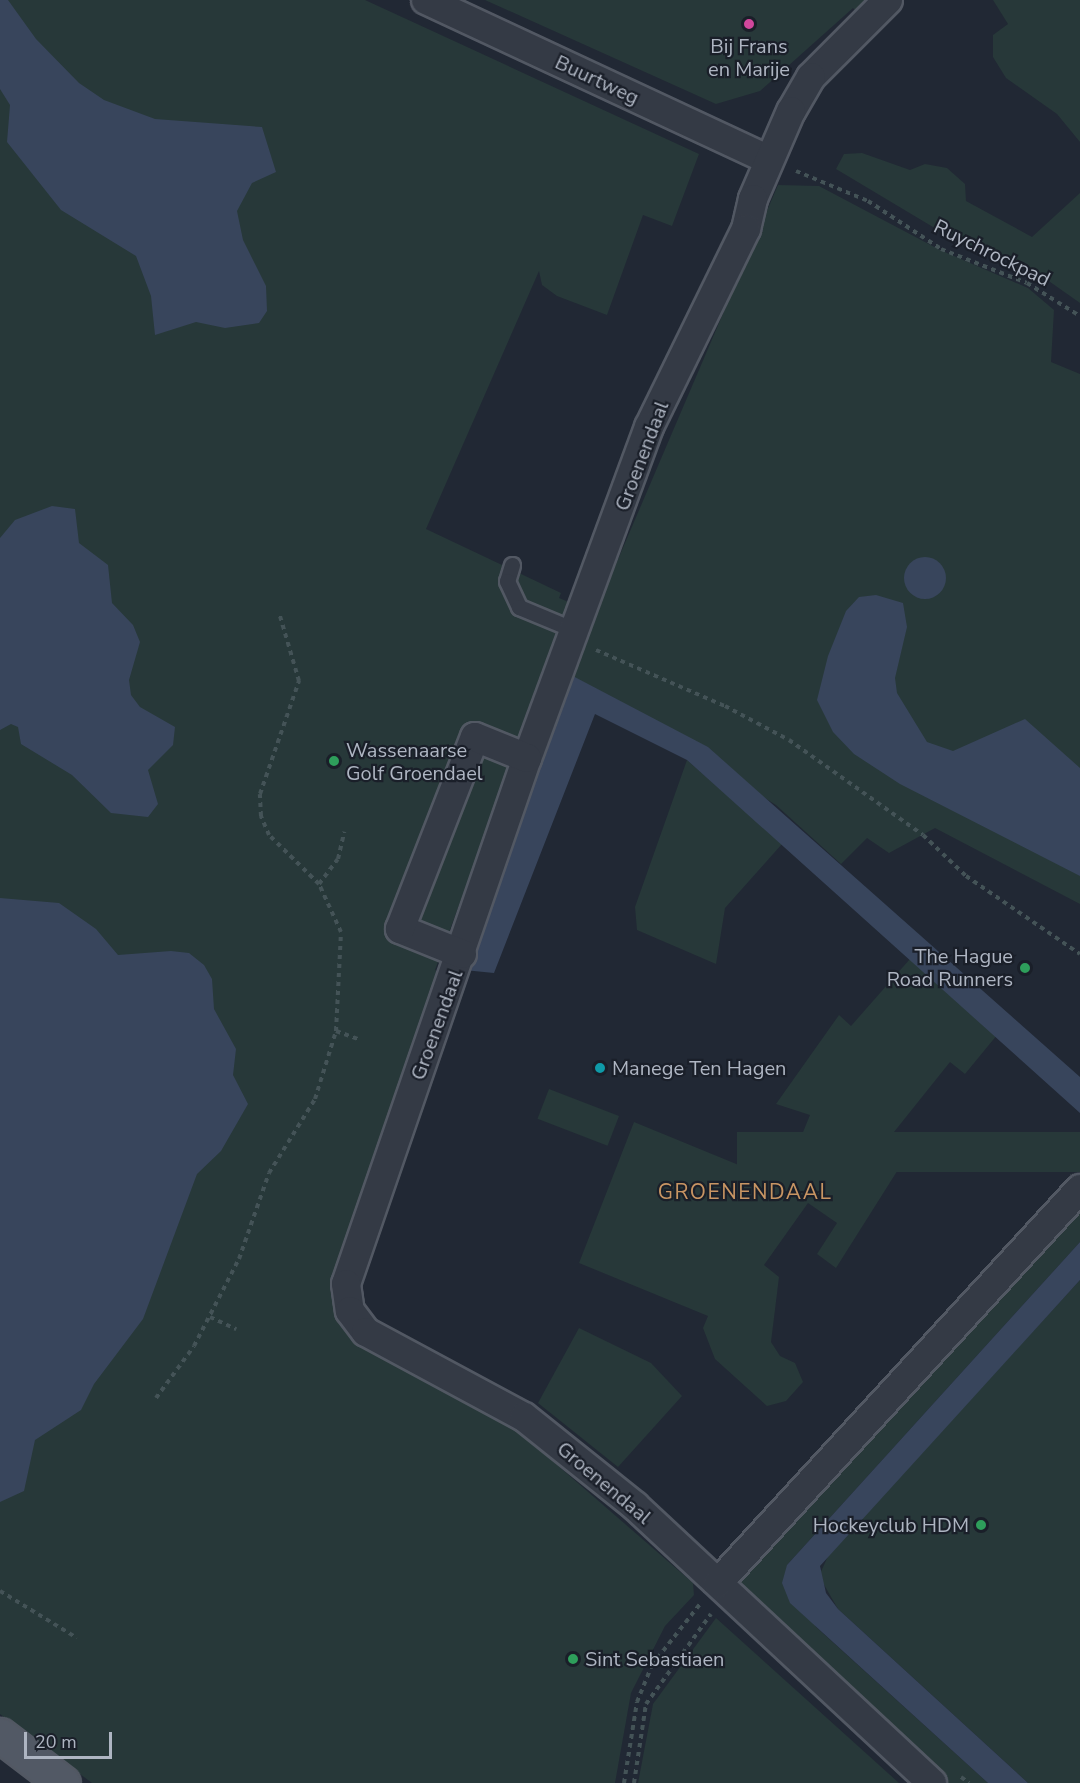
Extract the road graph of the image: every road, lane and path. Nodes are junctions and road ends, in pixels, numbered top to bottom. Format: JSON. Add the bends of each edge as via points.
{"nodes":[{"id":1,"x":426,"y":0,"type":"edge"},
{"id":2,"x":888,"y":0,"type":"edge"},
{"id":3,"x":769,"y":160,"type":"junction"},
{"id":4,"x":828,"y":183,"type":"dead end"},
{"id":5,"x":1080,"y":316,"type":"edge"},
{"id":6,"x":512,"y":565,"type":"dead end"},
{"id":7,"x":280,"y":616,"type":"dead end"},
{"id":8,"x":575,"y":636,"type":"junction"},
{"id":9,"x":527,"y":758,"type":"junction"},
{"id":10,"x":344,"y":832,"type":"dead end"},
{"id":11,"x":319,"y":884,"type":"junction"},
{"id":12,"x":462,"y":954,"type":"junction"},
{"id":13,"x":1080,"y":954,"type":"edge"},
{"id":14,"x":336,"y":1031,"type":"junction"},
{"id":15,"x":358,"y":1039,"type":"dead end"},
{"id":16,"x":1080,"y":1189,"type":"edge"},
{"id":17,"x":210,"y":1317,"type":"junction"},
{"id":18,"x":236,"y":1329,"type":"dead end"},
{"id":19,"x":156,"y":1398,"type":"dead end"},
{"id":20,"x":723,"y":1588,"type":"junction"},
{"id":21,"x":0,"y":1591,"type":"edge"},
{"id":22,"x":77,"y":1638,"type":"dead end"},
{"id":23,"x":0,"y":1735,"type":"edge"},
{"id":24,"x":63,"y":1783,"type":"edge"},
{"id":25,"x":624,"y":1783,"type":"edge"},
{"id":26,"x":634,"y":1783,"type":"edge"},
{"id":27,"x":932,"y":1783,"type":"edge"}],
"edges":[{"from":1,"to":3,"type":"street","name":"Buurtweg"},
{"from":2,"to":3,"type":"street","name":"Groenendaal","via":[[811,77]]},
{"from":3,"to":8,"type":"street","name":"Groenendaal","via":[[746,229],[650,427]]},
{"from":4,"to":5,"type":"path","name":"Ruychrockpad","via":[[868,201],[941,249],[1028,282]]},
{"from":6,"to":8,"type":"lane","via":[[507,581],[519,607]]},
{"from":7,"to":11,"type":"path","via":[[299,681],[260,794],[261,816],[269,835]]},
{"from":8,"to":9,"type":"street","name":"Groenendaal"},
{"from":8,"to":13,"type":"path","via":[[789,740],[923,835],[966,876]]},
{"from":9,"to":12,"type":"street","name":"Groenendaal"},
{"from":9,"to":12,"type":"street","name":"Groenendaal","via":[[475,737],[400,929]]},
{"from":10,"to":11,"type":"path","via":[[338,859]]},
{"from":11,"to":14,"type":"path","via":[[344,950]]},
{"from":12,"to":20,"type":"street","name":"Groenendaal","via":[[348,1273],[350,1311],[366,1332],[524,1417]]},
{"from":14,"to":15,"type":"path"},
{"from":14,"to":17,"type":"path","via":[[315,1100],[280,1151],[239,1259]]},
{"from":16,"to":20,"type":"street"},
{"from":17,"to":18,"type":"path"},
{"from":17,"to":19,"type":"path"},
{"from":20,"to":25,"type":"path","via":[[652,1665],[637,1702]]},
{"from":20,"to":26,"type":"path","via":[[646,1704]]},
{"from":20,"to":27,"type":"street","name":"Groenendaal"},
{"from":21,"to":22,"type":"path"},
{"from":23,"to":24,"type":"main road"}]}
